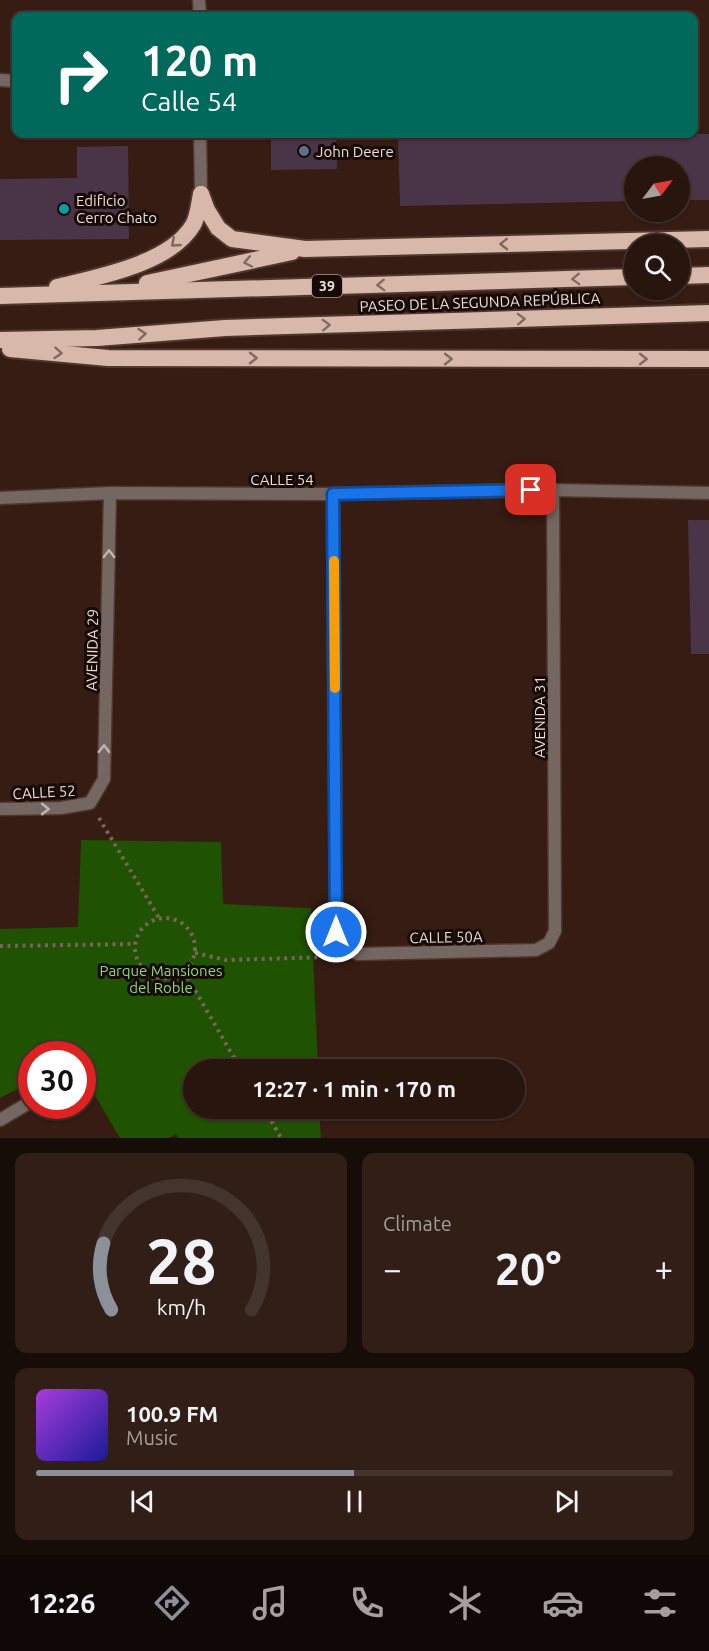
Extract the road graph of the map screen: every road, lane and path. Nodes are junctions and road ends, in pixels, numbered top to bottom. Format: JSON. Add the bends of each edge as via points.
{"nodes":[{"id":1,"x":200,"y":138,"type":"edge"},
{"id":2,"x":201,"y":194,"type":"junction"},
{"id":3,"x":709,"y":239,"type":"edge"},
{"id":4,"x":305,"y":249,"type":"junction"},
{"id":5,"x":709,"y":275,"type":"edge"},
{"id":6,"x":690,"y":276,"type":"edge"},
{"id":7,"x":624,"y":277,"type":"edge"},
{"id":8,"x":107,"y":292,"type":"junction"},
{"id":9,"x":0,"y":296,"type":"edge"},
{"id":10,"x":19,"y":297,"type":"junction"},
{"id":11,"x":709,"y":313,"type":"edge"},
{"id":12,"x":0,"y":340,"type":"edge"},
{"id":13,"x":0,"y":348,"type":"edge"},
{"id":14,"x":709,"y":359,"type":"edge"},
{"id":15,"x":553,"y":490,"type":"junction"},
{"id":16,"x":110,"y":493,"type":"junction"},
{"id":17,"x":709,"y":493,"type":"edge"},
{"id":18,"x":333,"y":494,"type":"junction"},
{"id":19,"x":0,"y":498,"type":"edge"},
{"id":20,"x":90,"y":803,"type":"junction"},
{"id":21,"x":0,"y":809,"type":"edge"},
{"id":22,"x":159,"y":918,"type":"junction"},
{"id":23,"x":549,"y":943,"type":"joint"},
{"id":24,"x":135,"y":944,"type":"junction"},
{"id":25,"x":0,"y":946,"type":"edge"},
{"id":26,"x":344,"y":948,"type":"junction"},
{"id":27,"x":195,"y":953,"type":"junction"},
{"id":28,"x":184,"y":971,"type":"junction"},
{"id":29,"x":235,"y":1059,"type":"edge"},
{"id":30,"x":18,"y":1109,"type":"edge"},
{"id":31,"x":270,"y":1119,"type":"edge"},
{"id":32,"x":0,"y":1120,"type":"edge"},
{"id":33,"x":281,"y":1138,"type":"edge"}],
"edges":[{"from":1,"to":2,"type":"street"},
{"from":2,"to":4,"type":"highway","via":[[218,228],[232,239]]},
{"from":2,"to":10,"type":"highway","one_way":true,"via":[[193,225],[165,252],[117,272]]},
{"from":3,"to":4,"type":"highway","one_way":true},
{"from":4,"to":8,"type":"highway","one_way":true},
{"from":5,"to":6,"type":"highway"},
{"from":7,"to":8,"type":"highway","name":"PASEO DE LA SEGUNDA REPÚBLICA","number":"39","one_way":true},
{"from":8,"to":10,"type":"highway","name":"PASEO DE LA SEGUNDA REPÚBLICA","number":"39"},
{"from":9,"to":10,"type":"highway","name":"PASEO DE LA SEGUNDA REPÚBLICA","number":"39"},
{"from":12,"to":11,"type":"highway","name":"PASEO DE LA SEGUNDA REPÚBLICA","one_way":true,"via":[[97,338],[225,328]]},
{"from":13,"to":14,"type":"highway","one_way":true,"via":[[108,358]]},
{"from":15,"to":17,"type":"street","name":"CALLE 54"},
{"from":15,"to":18,"type":"street","name":"CALLE 54"},
{"from":15,"to":23,"type":"street","name":"AVENIDA 31","via":[[555,931]]},
{"from":16,"to":18,"type":"street","name":"CALLE 54"},
{"from":16,"to":19,"type":"street","name":"CALLE 54"},
{"from":20,"to":16,"type":"street","name":"AVENIDA 29","one_way":true,"via":[[104,779]]},
{"from":18,"to":26,"type":"street","via":[[336,932]]},
{"from":21,"to":20,"type":"street","name":"CALLE 52","one_way":true,"via":[[61,808]]},
{"from":20,"to":22,"type":"path"},
{"from":22,"to":24,"type":"path","via":[[142,927]]},
{"from":22,"to":27,"type":"path","via":[[178,920],[193,934]]},
{"from":23,"to":26,"type":"street","name":"CALLE 50A","via":[[536,950],[358,954]]},
{"from":24,"to":25,"type":"path"},
{"from":24,"to":28,"type":"path","via":[[138,962],[151,974],[168,978]]},
{"from":26,"to":27,"type":"path","via":[[326,959],[226,960]]},
{"from":27,"to":28,"type":"path"},
{"from":28,"to":29,"type":"path"},
{"from":30,"to":32,"type":"street"},
{"from":31,"to":33,"type":"path"}]}
